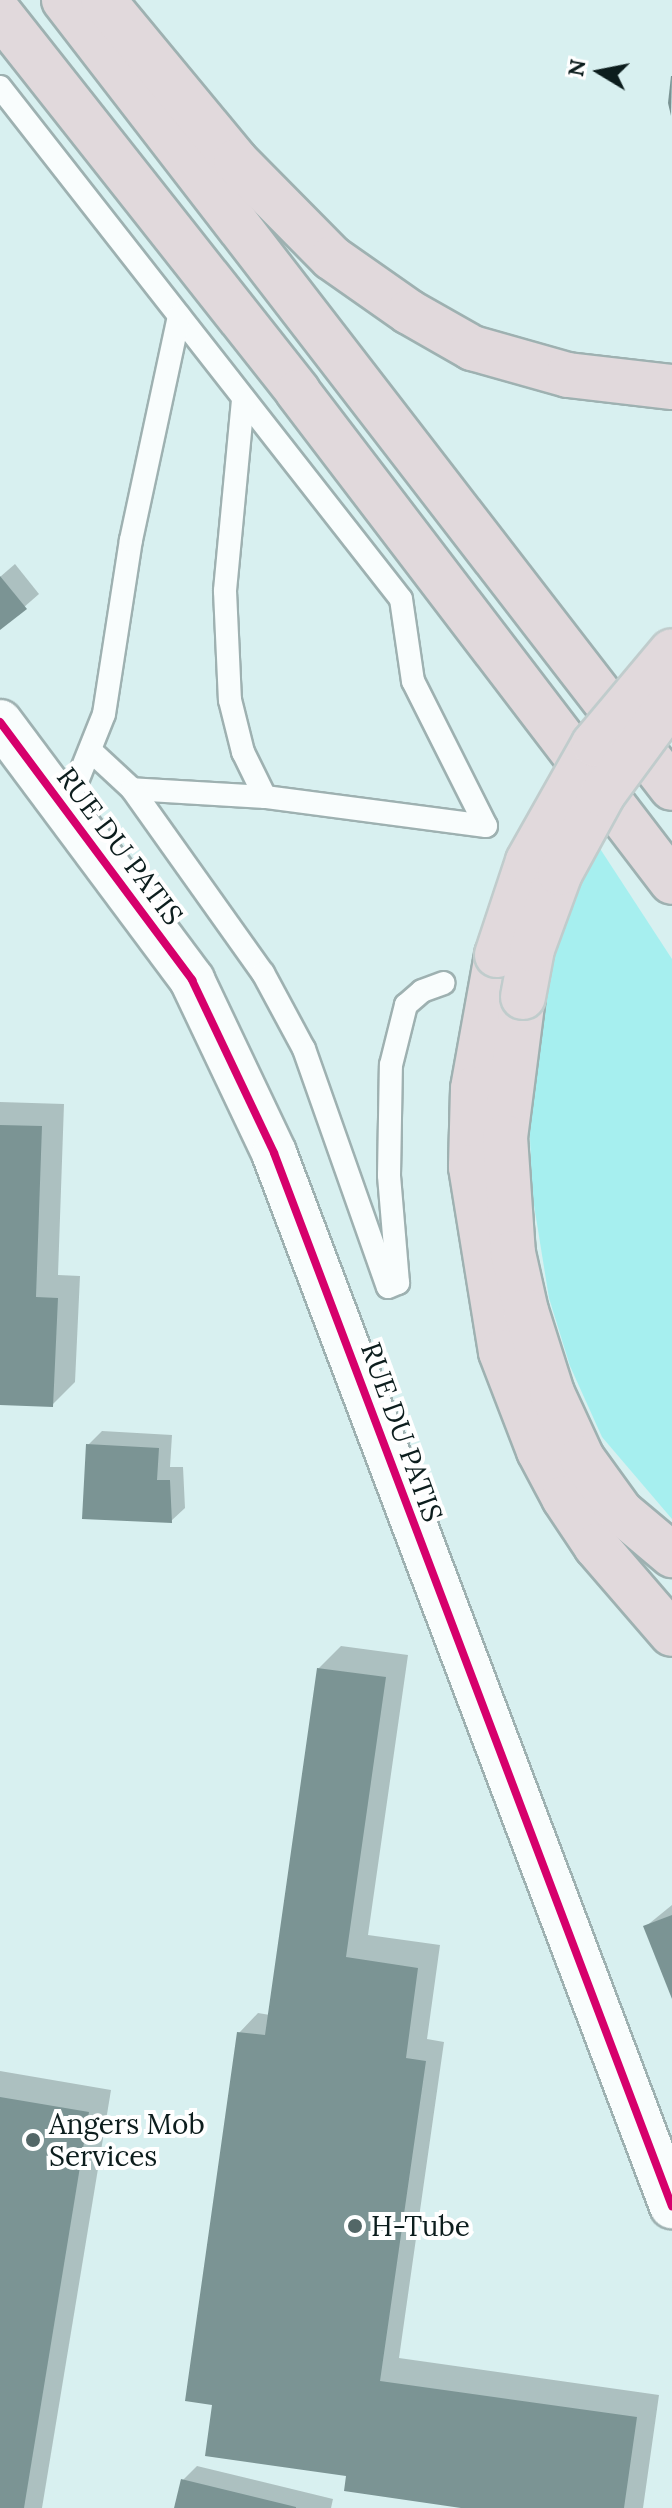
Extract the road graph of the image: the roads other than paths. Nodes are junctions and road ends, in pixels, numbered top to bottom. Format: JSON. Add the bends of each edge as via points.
{"nodes":[{"id":1,"x":64,"y":0,"type":"edge"},
{"id":2,"x":103,"y":0,"type":"edge"},
{"id":3,"x":0,"y":14,"type":"edge"},
{"id":4,"x":0,"y":87,"type":"edge"},
{"id":5,"x":179,"y":316,"type":"junction"},
{"id":6,"x":672,"y":387,"type":"edge"},
{"id":7,"x":243,"y":400,"type":"junction"},
{"id":8,"x":672,"y":651,"type":"edge"},
{"id":9,"x":672,"y":700,"type":"edge"},
{"id":10,"x":0,"y":722,"type":"edge"},
{"id":11,"x":91,"y":751,"type":"junction"},
{"id":12,"x":672,"y":788,"type":"edge"},
{"id":13,"x":132,"y":789,"type":"junction"},
{"id":14,"x":265,"y":797,"type":"junction"},
{"id":15,"x":66,"y":809,"type":"junction"},
{"id":16,"x":672,"y":882,"type":"edge"},
{"id":17,"x":444,"y":983,"type":"dead end"},
{"id":18,"x":672,"y":1555,"type":"edge"},
{"id":19,"x":672,"y":1634,"type":"edge"},
{"id":20,"x":672,"y":2206,"type":"edge"}],
"edges":[{"from":1,"to":12,"type":"highway"},
{"from":2,"to":6,"type":"highway","via":[[236,161],[332,258],[409,312],[472,348],[554,372],[634,387]]},
{"from":3,"to":16,"type":"highway"},
{"from":4,"to":5,"type":"lane"},
{"from":5,"to":7,"type":"lane"},
{"from":5,"to":11,"type":"lane","via":[[131,540],[104,714]]},
{"from":7,"to":14,"type":"lane","via":[[225,591],[230,700],[243,752]]},
{"from":7,"to":14,"type":"lane","via":[[401,599],[413,681],[486,826]]},
{"from":8,"to":19,"type":"highway","bridge":true,"via":[[594,744],[528,861],[497,955],[473,1089],[471,1167],[501,1352],[539,1451],[596,1546]]},
{"from":9,"to":18,"type":"highway","bridge":true,"via":[[603,794],[560,873],[532,949],[505,1137],[513,1253],[552,1393],[582,1458],[621,1512]]},
{"from":10,"to":15,"type":"street","name":"RUE DU PATIS"},
{"from":11,"to":13,"type":"lane"},
{"from":11,"to":15,"type":"lane"},
{"from":13,"to":14,"type":"lane"},
{"from":13,"to":17,"type":"lane","via":[[263,973],[304,1049],[388,1287],[398,1283],[389,1175],[391,1065],[406,1005],[422,991]]},
{"from":15,"to":20,"type":"street","name":"RUE DU PATIS","via":[[192,980],[274,1153]]}]}
